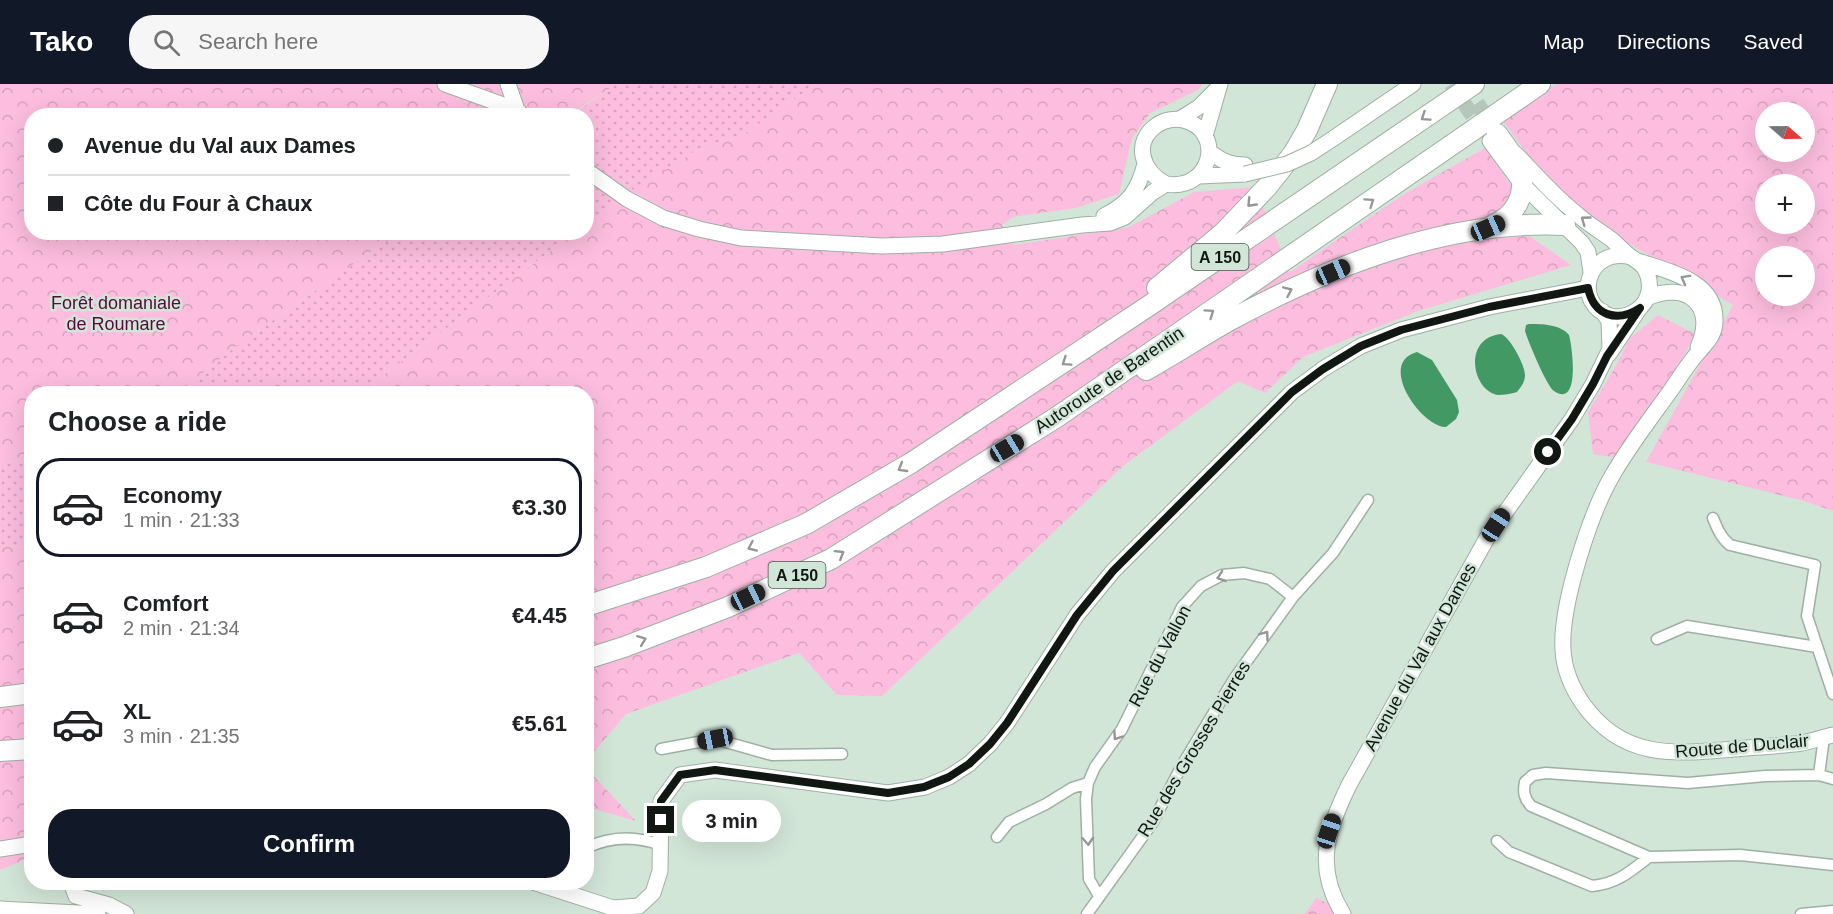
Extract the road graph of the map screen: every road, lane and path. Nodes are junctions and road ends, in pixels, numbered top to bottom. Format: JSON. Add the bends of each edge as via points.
{"nodes":[{"id":1,"x":445,"y":84,"type":"edge"},
{"id":2,"x":508,"y":84,"type":"edge"},
{"id":3,"x":1326,"y":84,"type":"edge"},
{"id":4,"x":1397,"y":84,"type":"edge"},
{"id":5,"x":1413,"y":84,"type":"edge"},
{"id":6,"x":1474,"y":84,"type":"edge"},
{"id":7,"x":1540,"y":84,"type":"edge"},
{"id":8,"x":1219,"y":86,"type":"edge"},
{"id":9,"x":507,"y":108,"type":"edge"},
{"id":10,"x":518,"y":108,"type":"edge"},
{"id":11,"x":1180,"y":119,"type":"junction"},
{"id":12,"x":1332,"y":134,"type":"junction"},
{"id":13,"x":1205,"y":136,"type":"junction"},
{"id":14,"x":1494,"y":138,"type":"joint"},
{"id":15,"x":1209,"y":152,"type":"junction"},
{"id":16,"x":1145,"y":164,"type":"junction"},
{"id":17,"x":1245,"y":169,"type":"junction"},
{"id":18,"x":594,"y":176,"type":"edge"},
{"id":19,"x":1199,"y":176,"type":"junction"},
{"id":20,"x":1521,"y":183,"type":"junction"},
{"id":21,"x":1166,"y":184,"type":"junction"},
{"id":22,"x":1082,"y":225,"type":"junction"},
{"id":23,"x":1565,"y":225,"type":"junction"},
{"id":24,"x":1488,"y":228,"type":"junction"},
{"id":25,"x":1634,"y":259,"type":"junction"},
{"id":26,"x":1592,"y":272,"type":"junction"},
{"id":27,"x":1588,"y":288,"type":"junction"},
{"id":28,"x":1644,"y":303,"type":"junction"},
{"id":29,"x":1602,"y":311,"type":"junction"},
{"id":30,"x":1114,"y":329,"type":"junction"},
{"id":31,"x":1607,"y":356,"type":"junction"},
{"id":32,"x":1693,"y":358,"type":"junction"},
{"id":33,"x":1057,"y":417,"type":"junction"},
{"id":34,"x":1368,"y":500,"type":"dead end"},
{"id":35,"x":1713,"y":518,"type":"dead end"},
{"id":36,"x":1293,"y":597,"type":"junction"},
{"id":37,"x":594,"y":603,"type":"edge"},
{"id":38,"x":1657,"y":639,"type":"dead end"},
{"id":39,"x":1817,"y":646,"type":"junction"},
{"id":40,"x":594,"y":656,"type":"edge"},
{"id":41,"x":24,"y":694,"type":"edge"},
{"id":42,"x":1833,"y":694,"type":"edge"},
{"id":43,"x":0,"y":697,"type":"edge"},
{"id":44,"x":1828,"y":736,"type":"edge"},
{"id":45,"x":24,"y":749,"type":"edge"},
{"id":46,"x":661,"y":749,"type":"dead end"},
{"id":47,"x":0,"y":751,"type":"edge"},
{"id":48,"x":842,"y":754,"type":"dead end"},
{"id":49,"x":772,"y":755,"type":"junction"},
{"id":50,"x":768,"y":776,"type":"junction"},
{"id":51,"x":1819,"y":776,"type":"junction"},
{"id":52,"x":1833,"y":779,"type":"edge"},
{"id":53,"x":1088,"y":783,"type":"junction"},
{"id":54,"x":997,"y":837,"type":"dead end"},
{"id":55,"x":1497,"y":840,"type":"dead end"},
{"id":56,"x":661,"y":842,"type":"junction"},
{"id":57,"x":594,"y":844,"type":"edge"},
{"id":58,"x":24,"y":845,"type":"edge"},
{"id":59,"x":0,"y":849,"type":"edge"},
{"id":60,"x":1649,"y":857,"type":"junction"},
{"id":61,"x":1833,"y":865,"type":"edge"},
{"id":62,"x":74,"y":890,"type":"edge"},
{"id":63,"x":558,"y":890,"type":"edge"},
{"id":64,"x":1099,"y":896,"type":"junction"},
{"id":65,"x":0,"y":909,"type":"edge"},
{"id":66,"x":1833,"y":911,"type":"edge"},
{"id":67,"x":73,"y":913,"type":"edge"},
{"id":68,"x":98,"y":914,"type":"edge"},
{"id":69,"x":126,"y":914,"type":"edge"},
{"id":70,"x":1087,"y":914,"type":"edge"},
{"id":71,"x":1342,"y":914,"type":"edge"},
{"id":72,"x":1801,"y":914,"type":"edge"}],
"edges":[{"from":1,"to":9,"type":"main road"},
{"from":2,"to":10,"type":"main road"},
{"from":3,"to":30,"type":"highway","one_way":true,"via":[[1307,130],[1267,187],[1223,233],[1167,278]]},
{"from":4,"to":12,"type":"main road"},
{"from":5,"to":12,"type":"main road"},
{"from":6,"to":30,"type":"highway","number":"A 150","one_way":true},
{"from":33,"to":7,"type":"highway","name":"Autoroute de Barentin","number":"A 150","one_way":true},
{"from":8,"to":11,"type":"main road","via":[[1199,107]]},
{"from":8,"to":13,"type":"main road"},
{"from":11,"to":13,"type":"main road","via":[[1190,122]]},
{"from":11,"to":16,"type":"main road","via":[[1158,124],[1150,132],[1144,142]]},
{"from":12,"to":17,"type":"main road"},
{"from":13,"to":15,"type":"main road"},
{"from":14,"to":20,"type":"highway","via":[[1520,171]]},
{"from":25,"to":14,"type":"main road","one_way":true,"via":[[1578,216]]},
{"from":15,"to":17,"type":"main road"},
{"from":15,"to":19,"type":"main road"},
{"from":16,"to":21,"type":"main road","via":[[1150,173]]},
{"from":16,"to":22,"type":"main road","via":[[1131,197],[1120,207]]},
{"from":17,"to":19,"type":"main road"},
{"from":18,"to":22,"type":"main road","via":[[663,218],[741,238],[882,246],[933,244]]},
{"from":19,"to":21,"type":"main road","via":[[1183,184]]},
{"from":20,"to":23,"type":"main road"},
{"from":20,"to":24,"type":"highway","via":[[1519,204],[1512,214]]},
{"from":21,"to":22,"type":"main road","via":[[1125,217],[1110,223]]},
{"from":23,"to":24,"type":"highway"},
{"from":23,"to":26,"type":"main road","via":[[1588,252]]},
{"from":33,"to":24,"type":"highway","one_way":true,"via":[[1164,361],[1231,320],[1350,264],[1412,244]]},
{"from":25,"to":26,"type":"main road","via":[[1612,255]]},
{"from":25,"to":28,"type":"main road","via":[[1649,278]]},
{"from":32,"to":25,"type":"main road","name":"Route de Duclair","one_way":true,"via":[[1715,329],[1709,296],[1670,271]]},
{"from":26,"to":27,"type":"main road"},
{"from":27,"to":29,"type":"main road"},
{"from":27,"to":50,"type":"main road","via":[[1489,307],[1401,330],[1361,346],[1292,392],[1113,571],[1077,615],[1002,730],[969,764],[949,777],[924,787],[888,793]]},
{"from":28,"to":29,"type":"main road","via":[[1632,314],[1622,316]]},
{"from":28,"to":31,"type":"main road","name":"Avenue du Val aux Dames"},
{"from":28,"to":32,"type":"main road","name":"Route de Duclair","via":[[1667,291],[1688,295],[1696,301],[1705,325]]},
{"from":29,"to":31,"type":"main road","name":"Avenue du Val aux Dames","via":[[1610,329]]},
{"from":30,"to":37,"type":"highway","number":"A 150","one_way":true,"via":[[911,463],[806,524],[706,567]]},
{"from":31,"to":71,"type":"main road","name":"Avenue du Val aux Dames","via":[[1572,419],[1487,538],[1339,806],[1329,831],[1326,861],[1331,892]]},
{"from":32,"to":44,"type":"main road","name":"Route de Duclair","via":[[1613,474],[1593,517],[1566,614],[1563,650],[1568,674],[1593,718],[1619,738],[1643,749],[1688,753],[1801,743]]},
{"from":40,"to":33,"type":"highway","name":"Autoroute de Barentin","number":"A 150","one_way":true,"via":[[728,607],[831,559]]},
{"from":34,"to":36,"type":"street","name":"Rue des Grosses Pierres","via":[[1333,553]]},
{"from":35,"to":39,"type":"street","via":[[1730,545],[1815,565],[1807,616]]},
{"from":36,"to":53,"type":"street","name":"Rue du Vallon","one_way":true,"via":[[1270,579],[1244,573],[1222,575],[1201,586],[1182,608],[1122,729]]},
{"from":64,"to":36,"type":"street","name":"Rue des Grosses Pierres","one_way":true,"via":[[1153,822],[1234,679]]},
{"from":38,"to":39,"type":"street","via":[[1687,626]]},
{"from":39,"to":42,"type":"street"},
{"from":41,"to":43,"type":"highway"},
{"from":44,"to":51,"type":"street"},
{"from":45,"to":47,"type":"highway"},
{"from":46,"to":49,"type":"street","via":[[715,739]]},
{"from":48,"to":49,"type":"street"},
{"from":49,"to":50,"type":"street"},
{"from":50,"to":56,"type":"main road","via":[[715,770],[680,775],[661,801]]},
{"from":51,"to":52,"type":"street"},
{"from":51,"to":60,"type":"street","via":[[1688,783],[1546,773],[1533,775],[1525,782],[1523,791],[1531,806]]},
{"from":53,"to":54,"type":"street","via":[[1009,822]]},
{"from":53,"to":64,"type":"street","name":"Rue du Vallon","one_way":true,"via":[[1089,879]]},
{"from":55,"to":60,"type":"street","via":[[1509,852],[1592,885],[1620,880]]},
{"from":56,"to":57,"type":"street","via":[[621,838]]},
{"from":56,"to":63,"type":"main road","via":[[660,871],[653,893],[639,906],[613,908]]},
{"from":58,"to":59,"type":"main road"},
{"from":60,"to":61,"type":"street","via":[[1740,855]]},
{"from":62,"to":69,"type":"main road","via":[[76,896]]},
{"from":64,"to":70,"type":"street","name":"Rue des Grosses Pierres"},
{"from":65,"to":67,"type":"main road"},
{"from":66,"to":72,"type":"street"},
{"from":67,"to":68,"type":"main road"}]}
